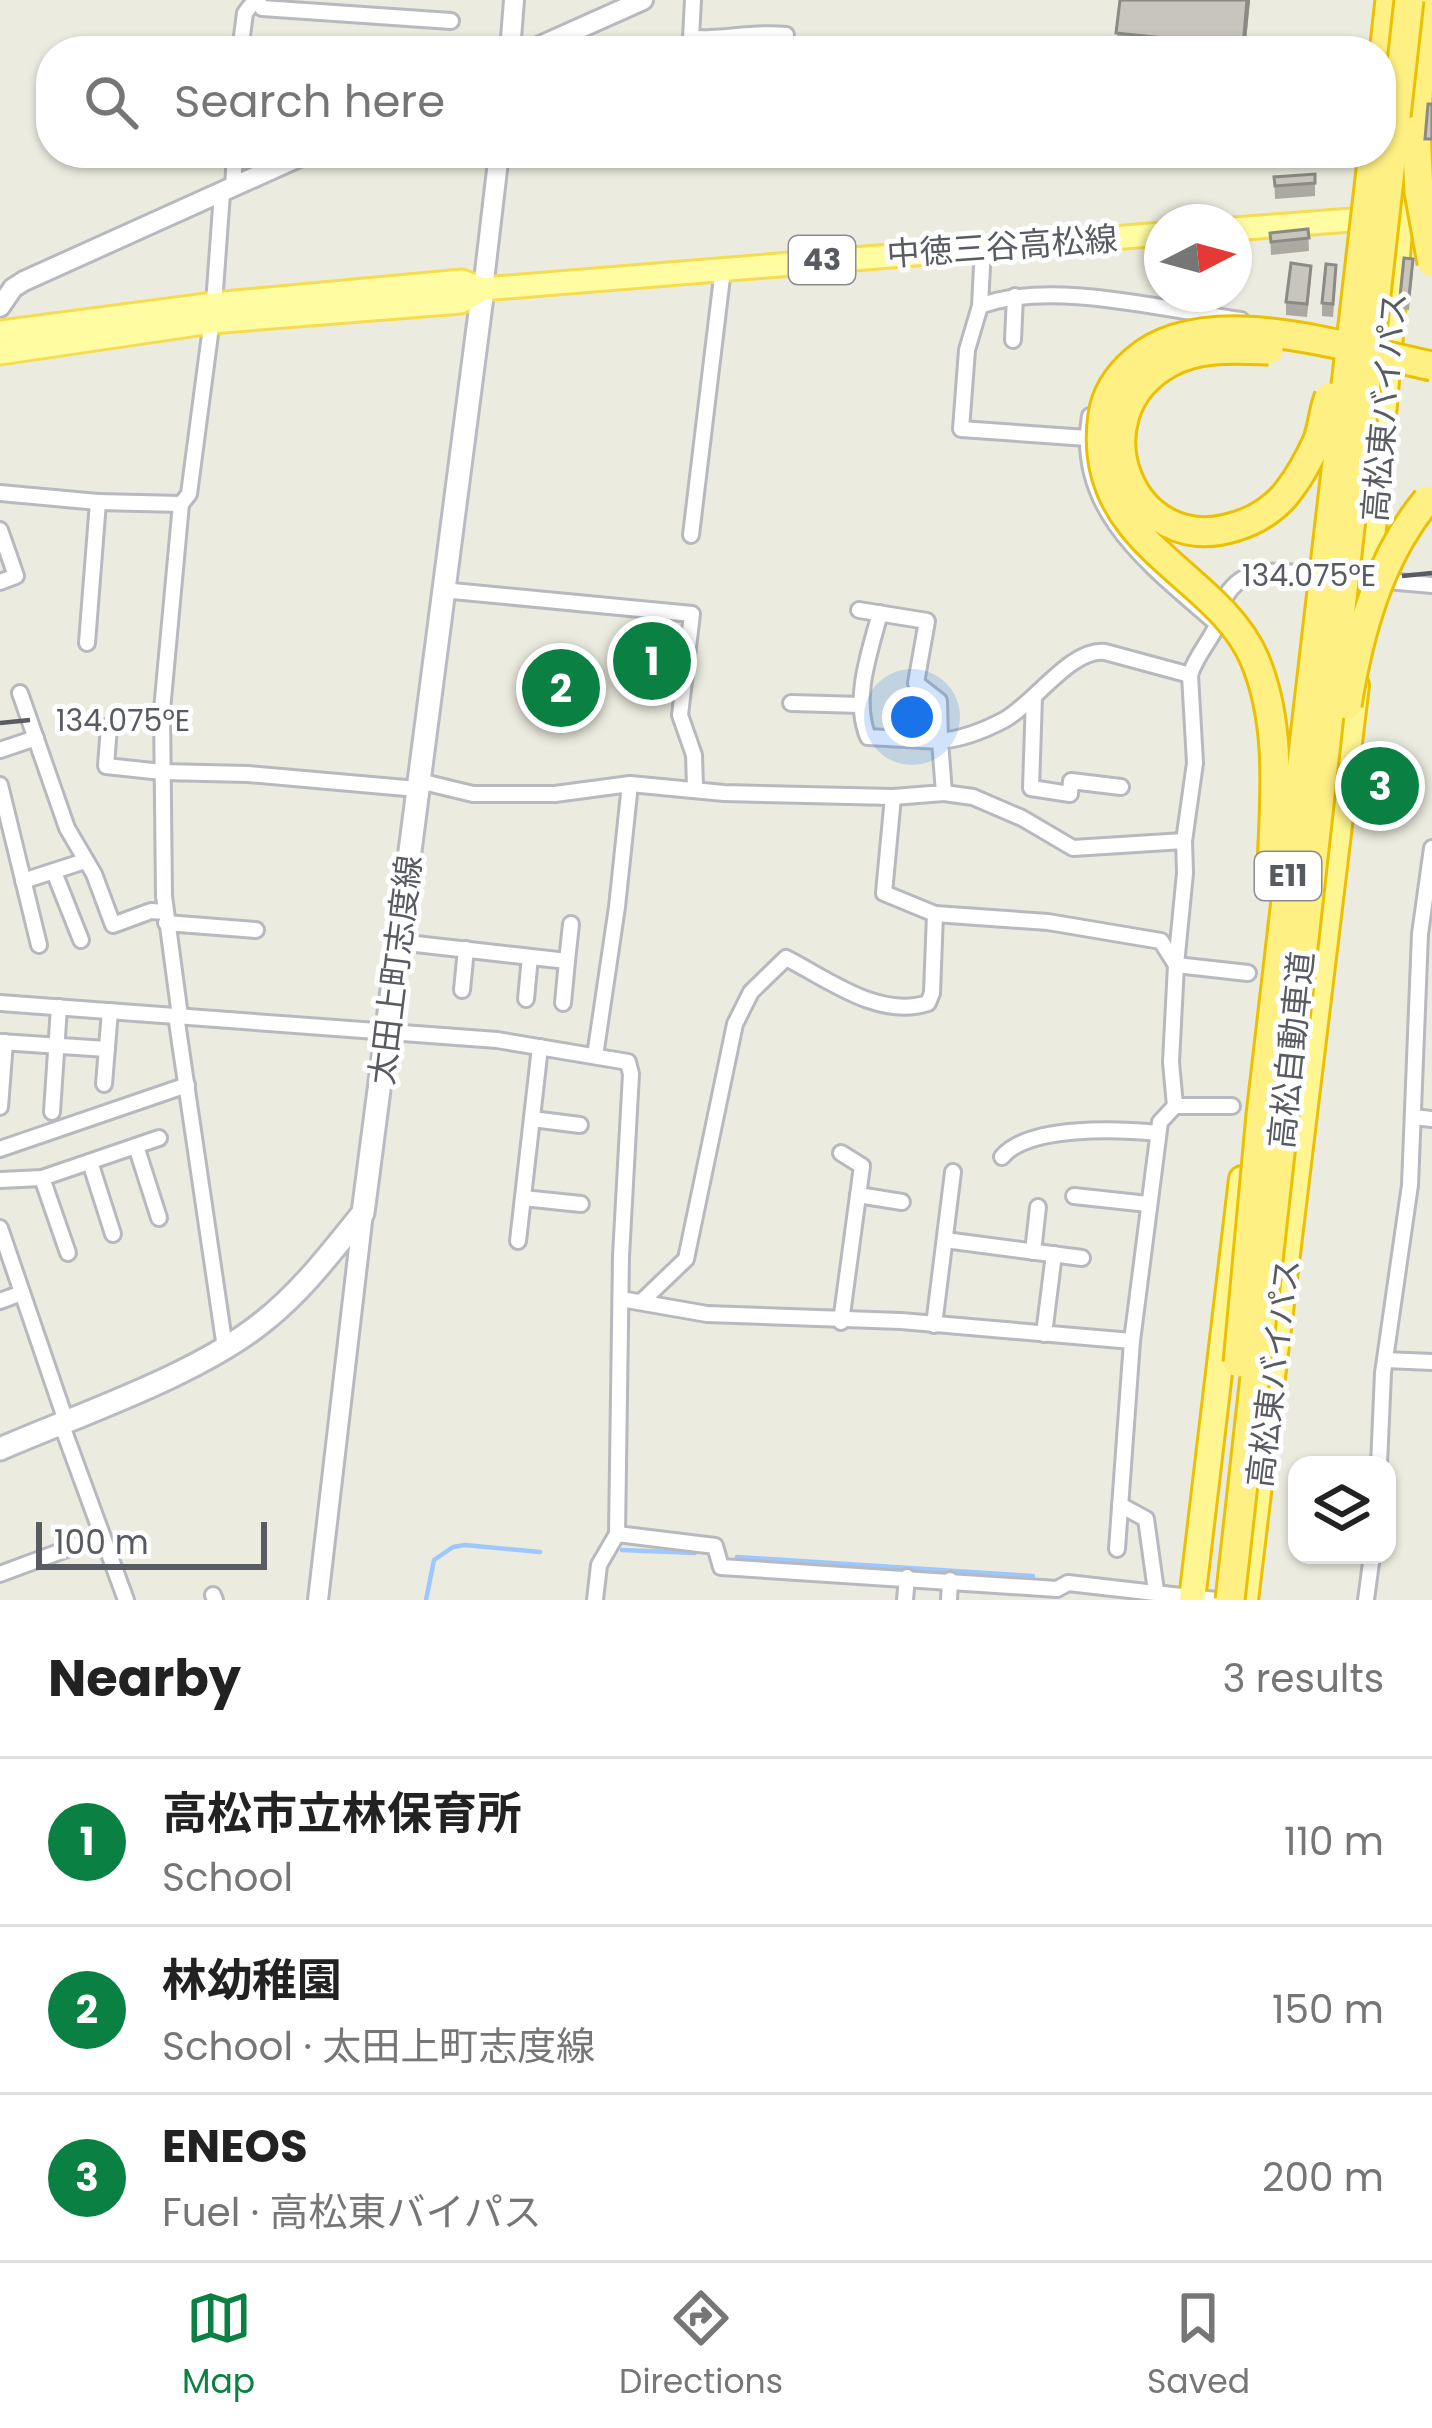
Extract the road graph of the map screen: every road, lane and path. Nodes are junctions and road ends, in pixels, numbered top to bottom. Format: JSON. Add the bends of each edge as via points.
{"nodes":[{"id":1,"x":256,"y":0,"type":"edge"},
{"id":2,"x":514,"y":0,"type":"edge"},
{"id":3,"x":644,"y":0,"type":"edge"},
{"id":4,"x":693,"y":0,"type":"edge"},
{"id":5,"x":1377,"y":0,"type":"edge"},
{"id":6,"x":1390,"y":0,"type":"edge"},
{"id":7,"x":1409,"y":0,"type":"edge"},
{"id":8,"x":1423,"y":0,"type":"edge"},
{"id":9,"x":364,"y":6,"type":"edge"},
{"id":10,"x":615,"y":7,"type":"edge"},
{"id":11,"x":451,"y":21,"type":"dead end"},
{"id":12,"x":242,"y":36,"type":"edge"},
{"id":13,"x":511,"y":36,"type":"edge"},
{"id":14,"x":558,"y":36,"type":"edge"},
{"id":15,"x":691,"y":36,"type":"edge"},
{"id":16,"x":1373,"y":36,"type":"edge"},
{"id":17,"x":1386,"y":36,"type":"edge"},
{"id":18,"x":1396,"y":115,"type":"edge"},
{"id":19,"x":232,"y":168,"type":"edge"},
{"id":20,"x":276,"y":168,"type":"edge"},
{"id":21,"x":497,"y":168,"type":"edge"},
{"id":22,"x":1359,"y":168,"type":"edge"},
{"id":23,"x":1370,"y":168,"type":"edge"},
{"id":24,"x":1390,"y":168,"type":"edge"},
{"id":25,"x":227,"y":191,"type":"junction"},
{"id":26,"x":1432,"y":214,"type":"edge"},
{"id":27,"x":1400,"y":216,"type":"junction"},
{"id":28,"x":1354,"y":220,"type":"junction"},
{"id":29,"x":1252,"y":228,"type":"edge"},
{"id":30,"x":1144,"y":235,"type":"edge"},
{"id":31,"x":983,"y":247,"type":"junction"},
{"id":32,"x":1432,"y":262,"type":"edge"},
{"id":33,"x":723,"y":268,"type":"junction"},
{"id":34,"x":483,"y":289,"type":"junction"},
{"id":35,"x":1015,"y":296,"type":"junction"},
{"id":36,"x":980,"y":306,"type":"junction"},
{"id":37,"x":0,"y":307,"type":"edge"},
{"id":38,"x":212,"y":313,"type":"junction"},
{"id":39,"x":1219,"y":317,"type":"junction"},
{"id":40,"x":0,"y":332,"type":"edge"},
{"id":41,"x":1342,"y":333,"type":"junction"},
{"id":42,"x":1013,"y":340,"type":"dead end"},
{"id":43,"x":0,"y":353,"type":"edge"},
{"id":44,"x":1432,"y":366,"type":"edge"},
{"id":45,"x":1346,"y":372,"type":"junction"},
{"id":46,"x":1432,"y":381,"type":"edge"},
{"id":47,"x":1087,"y":438,"type":"junction"},
{"id":48,"x":0,"y":494,"type":"edge"},
{"id":49,"x":1432,"y":495,"type":"edge"},
{"id":50,"x":98,"y":502,"type":"junction"},
{"id":51,"x":181,"y":504,"type":"junction"},
{"id":52,"x":0,"y":530,"type":"edge"},
{"id":53,"x":692,"y":535,"type":"dead end"},
{"id":54,"x":1315,"y":576,"type":"junction"},
{"id":55,"x":1369,"y":580,"type":"junction"},
{"id":56,"x":0,"y":582,"type":"edge"},
{"id":57,"x":1432,"y":585,"type":"edge"},
{"id":58,"x":442,"y":590,"type":"junction"},
{"id":59,"x":859,"y":610,"type":"dead end"},
{"id":60,"x":880,"y":613,"type":"junction"},
{"id":61,"x":1217,"y":625,"type":"junction"},
{"id":62,"x":87,"y":643,"type":"dead end"},
{"id":63,"x":1190,"y":675,"type":"junction"},
{"id":64,"x":20,"y":693,"type":"dead end"},
{"id":65,"x":1034,"y":697,"type":"junction"},
{"id":66,"x":791,"y":704,"type":"dead end"},
{"id":67,"x":861,"y":705,"type":"junction"},
{"id":68,"x":109,"y":726,"type":"dead end"},
{"id":69,"x":35,"y":738,"type":"junction"},
{"id":70,"x":940,"y":741,"type":"junction"},
{"id":71,"x":0,"y":751,"type":"edge"},
{"id":72,"x":162,"y":772,"type":"junction"},
{"id":73,"x":1321,"y":780,"type":"junction"},
{"id":74,"x":0,"y":784,"type":"edge"},
{"id":75,"x":630,"y":784,"type":"junction"},
{"id":76,"x":418,"y":785,"type":"junction"},
{"id":77,"x":694,"y":787,"type":"junction"},
{"id":78,"x":1121,"y":788,"type":"dead end"},
{"id":79,"x":944,"y":793,"type":"junction"},
{"id":80,"x":893,"y":797,"type":"junction"},
{"id":81,"x":1184,"y":841,"type":"junction"},
{"id":82,"x":1432,"y":848,"type":"edge"},
{"id":83,"x":85,"y":861,"type":"junction"},
{"id":84,"x":54,"y":872,"type":"junction"},
{"id":85,"x":23,"y":881,"type":"junction"},
{"id":86,"x":935,"y":914,"type":"junction"},
{"id":87,"x":165,"y":917,"type":"junction"},
{"id":88,"x":571,"y":924,"type":"dead end"},
{"id":89,"x":256,"y":930,"type":"dead end"},
{"id":90,"x":81,"y":940,"type":"dead end"},
{"id":91,"x":398,"y":942,"type":"junction"},
{"id":92,"x":39,"y":945,"type":"dead end"},
{"id":93,"x":466,"y":949,"type":"junction"},
{"id":94,"x":530,"y":957,"type":"junction"},
{"id":95,"x":567,"y":961,"type":"junction"},
{"id":96,"x":1176,"y":965,"type":"junction"},
{"id":97,"x":1247,"y":973,"type":"dead end"},
{"id":98,"x":462,"y":990,"type":"dead end"},
{"id":99,"x":526,"y":1000,"type":"dead end"},
{"id":100,"x":0,"y":1003,"type":"edge"},
{"id":101,"x":563,"y":1003,"type":"dead end"},
{"id":102,"x":58,"y":1007,"type":"junction"},
{"id":103,"x":110,"y":1011,"type":"junction"},
{"id":104,"x":180,"y":1016,"type":"junction"},
{"id":105,"x":387,"y":1030,"type":"junction"},
{"id":106,"x":2,"y":1042,"type":"edge"},
{"id":107,"x":57,"y":1046,"type":"junction"},
{"id":108,"x":540,"y":1047,"type":"junction"},
{"id":109,"x":107,"y":1049,"type":"junction"},
{"id":110,"x":595,"y":1056,"type":"junction"},
{"id":111,"x":104,"y":1084,"type":"dead end"},
{"id":112,"x":187,"y":1084,"type":"junction"},
{"id":113,"x":0,"y":1106,"type":"edge"},
{"id":114,"x":1175,"y":1106,"type":"junction"},
{"id":115,"x":1232,"y":1106,"type":"dead end"},
{"id":116,"x":52,"y":1112,"type":"dead end"},
{"id":117,"x":1261,"y":1115,"type":"junction"},
{"id":118,"x":1412,"y":1118,"type":"junction"},
{"id":119,"x":532,"y":1119,"type":"junction"},
{"id":120,"x":1432,"y":1119,"type":"edge"},
{"id":121,"x":580,"y":1125,"type":"dead end"},
{"id":122,"x":1158,"y":1133,"type":"junction"},
{"id":123,"x":159,"y":1138,"type":"dead end"},
{"id":124,"x":136,"y":1146,"type":"junction"},
{"id":125,"x":0,"y":1149,"type":"edge"},
{"id":126,"x":841,"y":1153,"type":"dead end"},
{"id":127,"x":1002,"y":1157,"type":"dead end"},
{"id":128,"x":90,"y":1162,"type":"junction"},
{"id":129,"x":953,"y":1172,"type":"dead end"},
{"id":130,"x":43,"y":1178,"type":"junction"},
{"id":131,"x":0,"y":1180,"type":"edge"},
{"id":132,"x":858,"y":1195,"type":"junction"},
{"id":133,"x":1074,"y":1196,"type":"dead end"},
{"id":134,"x":523,"y":1198,"type":"junction"},
{"id":135,"x":902,"y":1202,"type":"dead end"},
{"id":136,"x":581,"y":1204,"type":"dead end"},
{"id":137,"x":1148,"y":1204,"type":"junction"},
{"id":138,"x":1038,"y":1208,"type":"dead end"},
{"id":139,"x":363,"y":1213,"type":"junction"},
{"id":140,"x":159,"y":1218,"type":"dead end"},
{"id":141,"x":0,"y":1228,"type":"edge"},
{"id":142,"x":113,"y":1234,"type":"dead end"},
{"id":143,"x":945,"y":1240,"type":"junction"},
{"id":144,"x":518,"y":1241,"type":"dead end"},
{"id":145,"x":1033,"y":1252,"type":"junction"},
{"id":146,"x":68,"y":1253,"type":"dead end"},
{"id":147,"x":1054,"y":1254,"type":"junction"},
{"id":148,"x":1082,"y":1258,"type":"dead end"},
{"id":149,"x":22,"y":1293,"type":"junction"},
{"id":150,"x":621,"y":1299,"type":"junction"},
{"id":151,"x":0,"y":1301,"type":"edge"},
{"id":152,"x":641,"y":1302,"type":"junction"},
{"id":153,"x":841,"y":1322,"type":"junction"},
{"id":154,"x":934,"y":1324,"type":"junction"},
{"id":155,"x":1044,"y":1334,"type":"junction"},
{"id":156,"x":1132,"y":1341,"type":"junction"},
{"id":157,"x":225,"y":1348,"type":"junction"},
{"id":158,"x":1385,"y":1360,"type":"junction"},
{"id":159,"x":1432,"y":1362,"type":"edge"},
{"id":160,"x":63,"y":1422,"type":"junction"},
{"id":161,"x":0,"y":1450,"type":"edge"},
{"id":162,"x":1379,"y":1456,"type":"edge"},
{"id":163,"x":1120,"y":1505,"type":"junction"},
{"id":164,"x":616,"y":1534,"type":"junction"},
{"id":165,"x":102,"y":1536,"type":"junction"},
{"id":166,"x":1117,"y":1549,"type":"dead end"},
{"id":167,"x":1371,"y":1564,"type":"edge"},
{"id":168,"x":0,"y":1574,"type":"edge"},
{"id":169,"x":907,"y":1577,"type":"junction"},
{"id":170,"x":950,"y":1580,"type":"junction"},
{"id":171,"x":1156,"y":1592,"type":"junction"},
{"id":172,"x":1018,"y":1593,"type":"edge"},
{"id":173,"x":1113,"y":1593,"type":"edge"},
{"id":174,"x":1203,"y":1599,"type":"edge"},
{"id":175,"x":126,"y":1600,"type":"edge"},
{"id":176,"x":318,"y":1600,"type":"edge"},
{"id":177,"x":596,"y":1600,"type":"edge"},
{"id":178,"x":905,"y":1600,"type":"edge"},
{"id":179,"x":949,"y":1600,"type":"edge"},
{"id":180,"x":1230,"y":1600,"type":"edge"},
{"id":181,"x":1245,"y":1600,"type":"edge"},
{"id":182,"x":1366,"y":1600,"type":"edge"}],
"edges":[{"from":1,"to":9,"type":"street","via":[[262,8]]},
{"from":1,"to":12,"type":"street"},
{"from":2,"to":13,"type":"street"},
{"from":3,"to":10,"type":"street"},
{"from":4,"to":15,"type":"street"},
{"from":5,"to":16,"type":"highway"},
{"from":6,"to":17,"type":"highway"},
{"from":7,"to":18,"type":"highway","name":"高松自動車道","number":"E11","bridge":true},
{"from":8,"to":27,"type":"highway","name":"高松東バイパス"},
{"from":8,"to":32,"type":"highway","bridge":true,"via":[[1416,130]]},
{"from":9,"to":11,"type":"street"},
{"from":10,"to":14,"type":"street"},
{"from":19,"to":25,"type":"street"},
{"from":20,"to":25,"type":"street"},
{"from":21,"to":34,"type":"street"},
{"from":22,"to":28,"type":"highway","name":"高松東バイパス"},
{"from":23,"to":45,"type":"highway","name":"高松自動車道","number":"E11","bridge":true},
{"from":24,"to":73,"type":"highway","name":"高松自動車道","number":"E11","bridge":true},
{"from":25,"to":37,"type":"street","via":[[25,280]]},
{"from":25,"to":38,"type":"street"},
{"from":26,"to":27,"type":"main road"},
{"from":27,"to":28,"type":"main road"},
{"from":27,"to":55,"type":"highway","name":"高松東バイパス"},
{"from":28,"to":29,"type":"main road"},
{"from":28,"to":41,"type":"highway","name":"高松東バイパス"},
{"from":30,"to":31,"type":"main road","name":"中徳三谷高松線","number":"43"},
{"from":31,"to":33,"type":"main road","name":"中徳三谷高松線","number":"43"},
{"from":31,"to":36,"type":"street"},
{"from":33,"to":34,"type":"main road","name":"中徳三谷高松線","number":"43"},
{"from":33,"to":53,"type":"street"},
{"from":34,"to":38,"type":"main road","name":"中徳三谷高松線","number":"43","via":[[461,302]]},
{"from":34,"to":58,"type":"main road","name":"太田上町志度線"},
{"from":35,"to":36,"type":"street"},
{"from":35,"to":39,"type":"street"},
{"from":35,"to":42,"type":"street"},
{"from":36,"to":47,"type":"street","via":[[961,429]]},
{"from":38,"to":40,"type":"main road","name":"中徳三谷高松線","number":"43"},
{"from":38,"to":43,"type":"main road","name":"中徳三谷高松線","number":"43"},
{"from":38,"to":51,"type":"street","via":[[189,494]]},
{"from":39,"to":41,"type":"street"},
{"from":39,"to":47,"type":"street","via":[[1158,334],[1120,363],[1091,414]]},
{"from":41,"to":54,"type":"highway","name":"高松東バイパス"},
{"from":44,"to":117,"type":"highway","bridge":true,"via":[[1275,334],[1185,333],[1150,348],[1122,373],[1105,405],[1099,445],[1109,488],[1132,525],[1234,623],[1269,704],[1276,781]]},
{"from":45,"to":46,"type":"highway","bridge":true,"via":[[1288,491],[1257,518],[1217,532],[1174,527],[1150,514],[1128,482],[1124,414],[1142,385],[1196,353],[1274,350]]},
{"from":45,"to":117,"type":"highway","name":"高松自動車道","number":"E11","bridge":true},
{"from":47,"to":61,"type":"street","via":[[1089,470],[1116,528]]},
{"from":48,"to":50,"type":"street"},
{"from":49,"to":73,"type":"highway","bridge":true,"via":[[1381,573],[1339,751]]},
{"from":50,"to":51,"type":"street"},
{"from":50,"to":62,"type":"street"},
{"from":51,"to":72,"type":"street"},
{"from":52,"to":56,"type":"street","via":[[16,576]]},
{"from":54,"to":55,"type":"street"},
{"from":54,"to":61,"type":"street","via":[[1254,572],[1228,592]]},
{"from":54,"to":174,"type":"highway","name":"高松東バイパス"},
{"from":55,"to":57,"type":"street"},
{"from":55,"to":181,"type":"highway","name":"高松東バイパス"},
{"from":58,"to":76,"type":"main road","name":"太田上町志度線"},
{"from":58,"to":77,"type":"street","via":[[692,614],[680,715],[694,755]]},
{"from":59,"to":60,"type":"street"},
{"from":60,"to":67,"type":"street"},
{"from":60,"to":70,"type":"street","via":[[927,621],[916,683],[939,700]]},
{"from":61,"to":63,"type":"street"},
{"from":63,"to":65,"type":"street","via":[[1093,651]]},
{"from":63,"to":81,"type":"street","via":[[1195,763]]},
{"from":64,"to":69,"type":"street"},
{"from":65,"to":70,"type":"street","via":[[1005,719]]},
{"from":65,"to":78,"type":"street","via":[[1031,788]]},
{"from":66,"to":67,"type":"street"},
{"from":67,"to":70,"type":"street","via":[[868,737]]},
{"from":68,"to":72,"type":"street","via":[[106,766]]},
{"from":69,"to":71,"type":"street"},
{"from":69,"to":83,"type":"street"},
{"from":70,"to":79,"type":"street"},
{"from":72,"to":76,"type":"street"},
{"from":72,"to":87,"type":"street"},
{"from":73,"to":180,"type":"highway","name":"高松自動車道","number":"E11","bridge":true},
{"from":74,"to":85,"type":"street"},
{"from":75,"to":76,"type":"street","via":[[535,795]]},
{"from":75,"to":77,"type":"street"},
{"from":75,"to":110,"type":"street"},
{"from":76,"to":91,"type":"main road","name":"太田上町志度線"},
{"from":77,"to":80,"type":"street"},
{"from":79,"to":80,"type":"street"},
{"from":79,"to":81,"type":"street","via":[[1022,818],[1072,848]]},
{"from":80,"to":86,"type":"street","via":[[884,893]]},
{"from":81,"to":96,"type":"street"},
{"from":82,"to":118,"type":"street"},
{"from":83,"to":84,"type":"street"},
{"from":83,"to":87,"type":"street","via":[[113,925],[151,911]]},
{"from":84,"to":85,"type":"street"},
{"from":84,"to":90,"type":"street"},
{"from":85,"to":92,"type":"street"},
{"from":86,"to":96,"type":"street","via":[[1161,941]]},
{"from":86,"to":152,"type":"street","via":[[928,1003],[907,1010],[879,1005],[786,958],[751,992],[735,1024],[686,1258]]},
{"from":87,"to":89,"type":"street"},
{"from":87,"to":104,"type":"street"},
{"from":88,"to":95,"type":"street"},
{"from":91,"to":93,"type":"street"},
{"from":91,"to":105,"type":"main road","name":"太田上町志度線"},
{"from":93,"to":94,"type":"street"},
{"from":93,"to":98,"type":"street"},
{"from":94,"to":95,"type":"street"},
{"from":94,"to":99,"type":"street"},
{"from":95,"to":101,"type":"street"},
{"from":96,"to":97,"type":"street"},
{"from":96,"to":114,"type":"street"},
{"from":100,"to":102,"type":"street"},
{"from":102,"to":103,"type":"street"},
{"from":102,"to":107,"type":"street"},
{"from":103,"to":104,"type":"street"},
{"from":103,"to":109,"type":"street"},
{"from":104,"to":105,"type":"street"},
{"from":104,"to":112,"type":"street"},
{"from":105,"to":108,"type":"street"},
{"from":105,"to":139,"type":"main road","name":"太田上町志度線"},
{"from":106,"to":107,"type":"street"},
{"from":106,"to":113,"type":"street"},
{"from":107,"to":109,"type":"street"},
{"from":107,"to":116,"type":"street"},
{"from":108,"to":110,"type":"street"},
{"from":108,"to":119,"type":"street"},
{"from":109,"to":111,"type":"street"},
{"from":110,"to":150,"type":"street","via":[[628,1062],[632,1074]]},
{"from":112,"to":125,"type":"street"},
{"from":112,"to":157,"type":"street"},
{"from":114,"to":115,"type":"street"},
{"from":114,"to":122,"type":"street"},
{"from":117,"to":174,"type":"highway","name":"高松自動車道","number":"E11","bridge":true},
{"from":118,"to":120,"type":"street"},
{"from":118,"to":158,"type":"street"},
{"from":119,"to":121,"type":"street"},
{"from":119,"to":134,"type":"street"},
{"from":122,"to":127,"type":"street","via":[[1031,1138]]},
{"from":122,"to":137,"type":"street"},
{"from":123,"to":124,"type":"street"},
{"from":124,"to":128,"type":"street"},
{"from":124,"to":140,"type":"street"},
{"from":126,"to":132,"type":"street","via":[[862,1166]]},
{"from":128,"to":130,"type":"street"},
{"from":128,"to":142,"type":"street"},
{"from":129,"to":143,"type":"street"},
{"from":130,"to":131,"type":"street"},
{"from":130,"to":146,"type":"street"},
{"from":132,"to":135,"type":"street"},
{"from":132,"to":153,"type":"street"},
{"from":133,"to":137,"type":"street"},
{"from":134,"to":136,"type":"street"},
{"from":134,"to":144,"type":"street"},
{"from":137,"to":156,"type":"street"},
{"from":138,"to":145,"type":"street"},
{"from":139,"to":157,"type":"main road","via":[[294,1295]]},
{"from":139,"to":176,"type":"street"},
{"from":141,"to":149,"type":"street"},
{"from":143,"to":145,"type":"street"},
{"from":143,"to":154,"type":"street"},
{"from":145,"to":147,"type":"street"},
{"from":147,"to":148,"type":"street"},
{"from":147,"to":155,"type":"street"},
{"from":149,"to":151,"type":"street"},
{"from":149,"to":160,"type":"street"},
{"from":150,"to":152,"type":"street"},
{"from":150,"to":164,"type":"street"},
{"from":152,"to":153,"type":"street"},
{"from":153,"to":154,"type":"street"},
{"from":154,"to":155,"type":"street"},
{"from":155,"to":156,"type":"street"},
{"from":156,"to":163,"type":"street"},
{"from":157,"to":160,"type":"main road"},
{"from":158,"to":159,"type":"street"},
{"from":158,"to":162,"type":"street"},
{"from":160,"to":161,"type":"main road"},
{"from":160,"to":165,"type":"street"},
{"from":163,"to":166,"type":"street"},
{"from":163,"to":171,"type":"street","via":[[1146,1519]]},
{"from":164,"to":169,"type":"street","via":[[715,1546],[722,1567]]},
{"from":164,"to":177,"type":"street","via":[[599,1565]]},
{"from":165,"to":168,"type":"street"},
{"from":165,"to":175,"type":"street"},
{"from":167,"to":182,"type":"street"},
{"from":169,"to":170,"type":"street"},
{"from":169,"to":178,"type":"street"},
{"from":170,"to":172,"type":"street"},
{"from":170,"to":179,"type":"street"},
{"from":171,"to":173,"type":"street"},
{"from":171,"to":174,"type":"street"},
{"from":172,"to":173,"type":"street","via":[[1068,1583]]}]}
